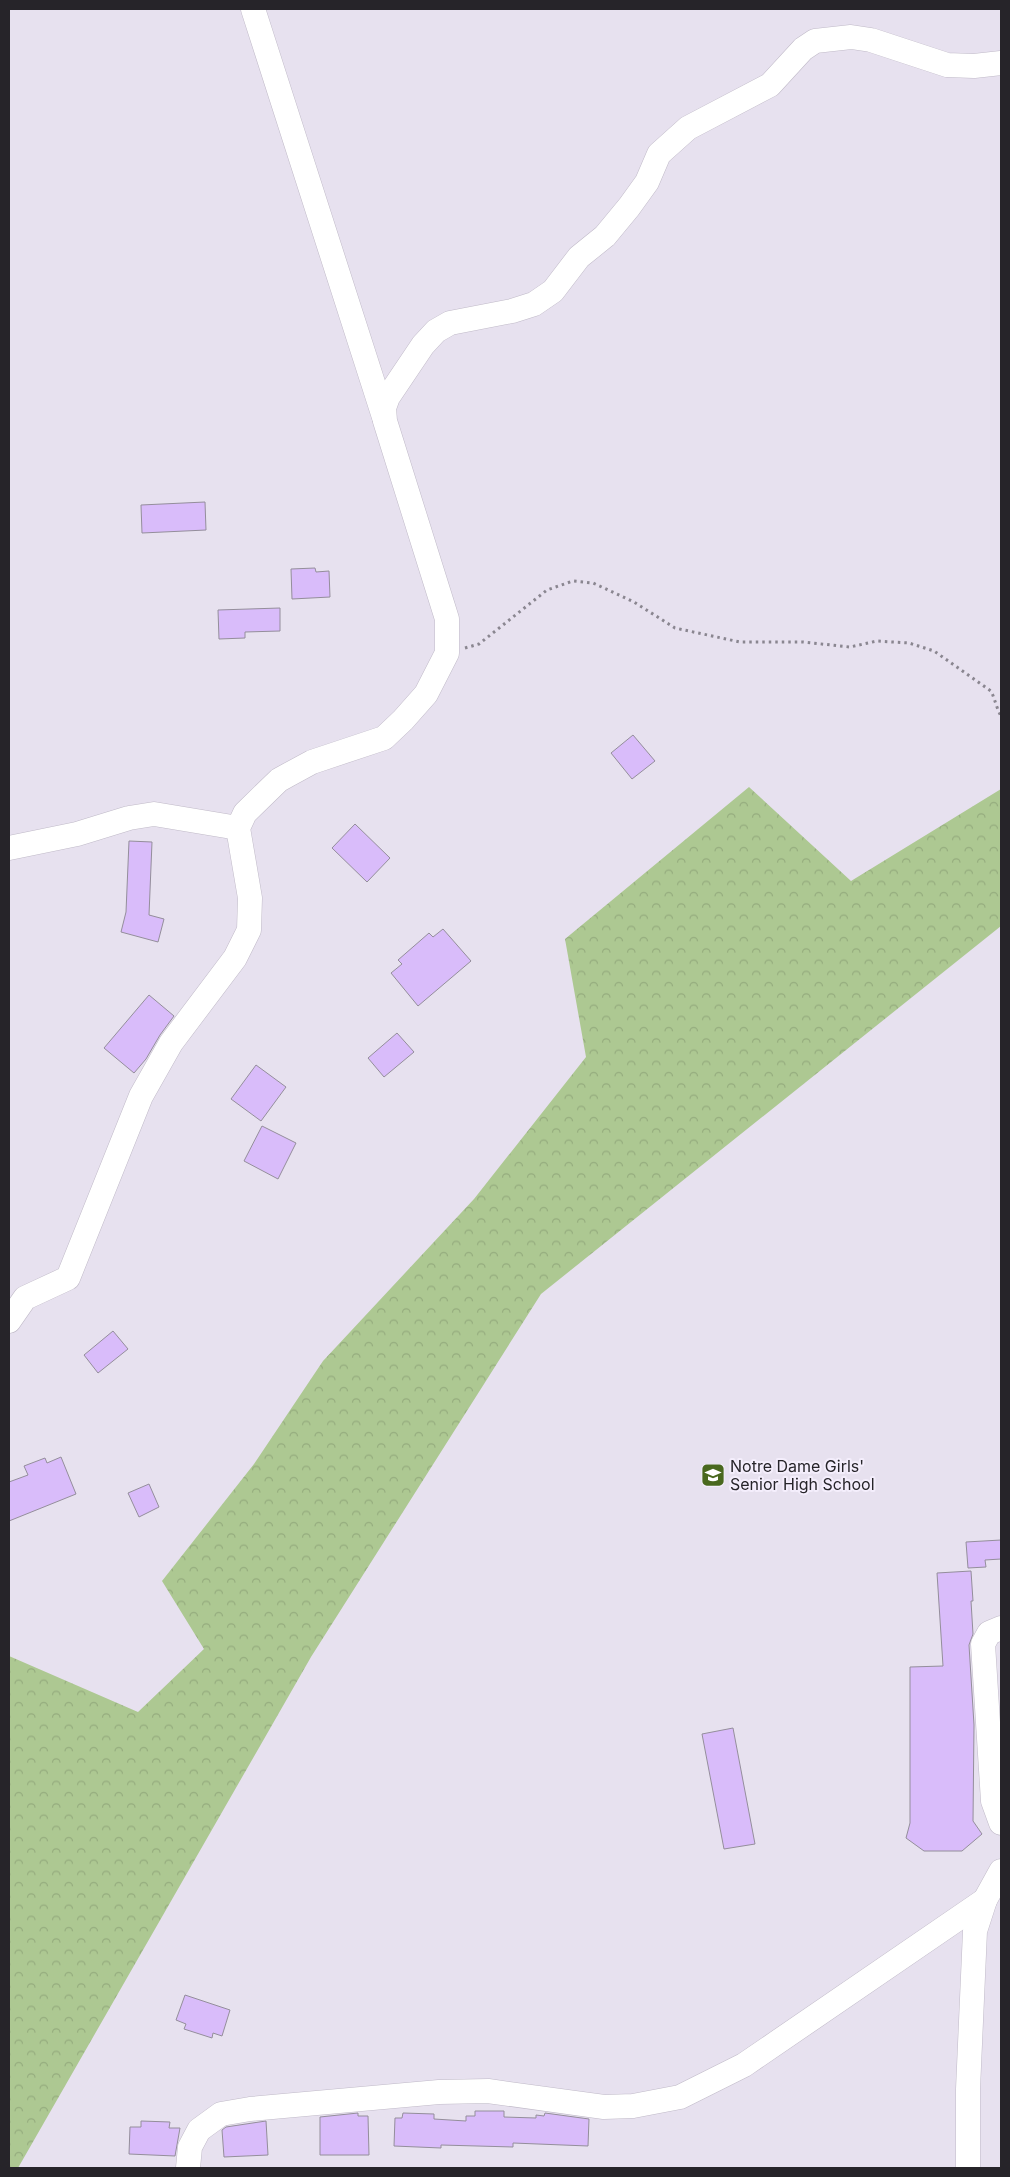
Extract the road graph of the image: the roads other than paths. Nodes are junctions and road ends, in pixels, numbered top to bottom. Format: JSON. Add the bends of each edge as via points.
{"nodes":[{"id":1,"x":253,"y":9,"type":"edge"},
{"id":2,"x":1001,"y":63,"type":"edge"},
{"id":3,"x":385,"y":420,"type":"junction"},
{"id":4,"x":238,"y":828,"type":"junction"},
{"id":5,"x":9,"y":848,"type":"edge"},
{"id":6,"x":9,"y":1321,"type":"edge"},
{"id":7,"x":1001,"y":1628,"type":"edge"},
{"id":8,"x":1001,"y":1823,"type":"edge"},
{"id":9,"x":1001,"y":1870,"type":"edge"},
{"id":10,"x":985,"y":1900,"type":"junction"},
{"id":11,"x":188,"y":2168,"type":"edge"},
{"id":12,"x":968,"y":2168,"type":"edge"}],
"edges":[{"from":1,"to":3,"type":"street"},
{"from":2,"to":3,"type":"street","via":[[947,65],[871,40],[851,37],[815,41],[803,49],[770,85],[688,128],[660,154],[647,182],[629,207],[605,236],[579,257],[553,291],[534,304],[450,323],[436,331],[388,397],[384,408]]},
{"from":3,"to":4,"type":"street","via":[[447,619],[447,652],[426,694],[384,738],[312,762],[279,780],[245,812]]},
{"from":4,"to":5,"type":"street","via":[[154,814]]},
{"from":4,"to":6,"type":"street","via":[[250,898],[249,930],[235,958],[171,1043],[141,1096],[68,1278],[25,1298]]},
{"from":7,"to":8,"type":"street","via":[[989,1633],[983,1644],[993,1801]]},
{"from":9,"to":10,"type":"street"},
{"from":10,"to":11,"type":"street","via":[[744,2065],[680,2097],[633,2106],[604,2107],[479,2091],[440,2092],[250,2109],[221,2114],[199,2130],[190,2147]]},
{"from":10,"to":12,"type":"street","via":[[975,1931]]}]}
